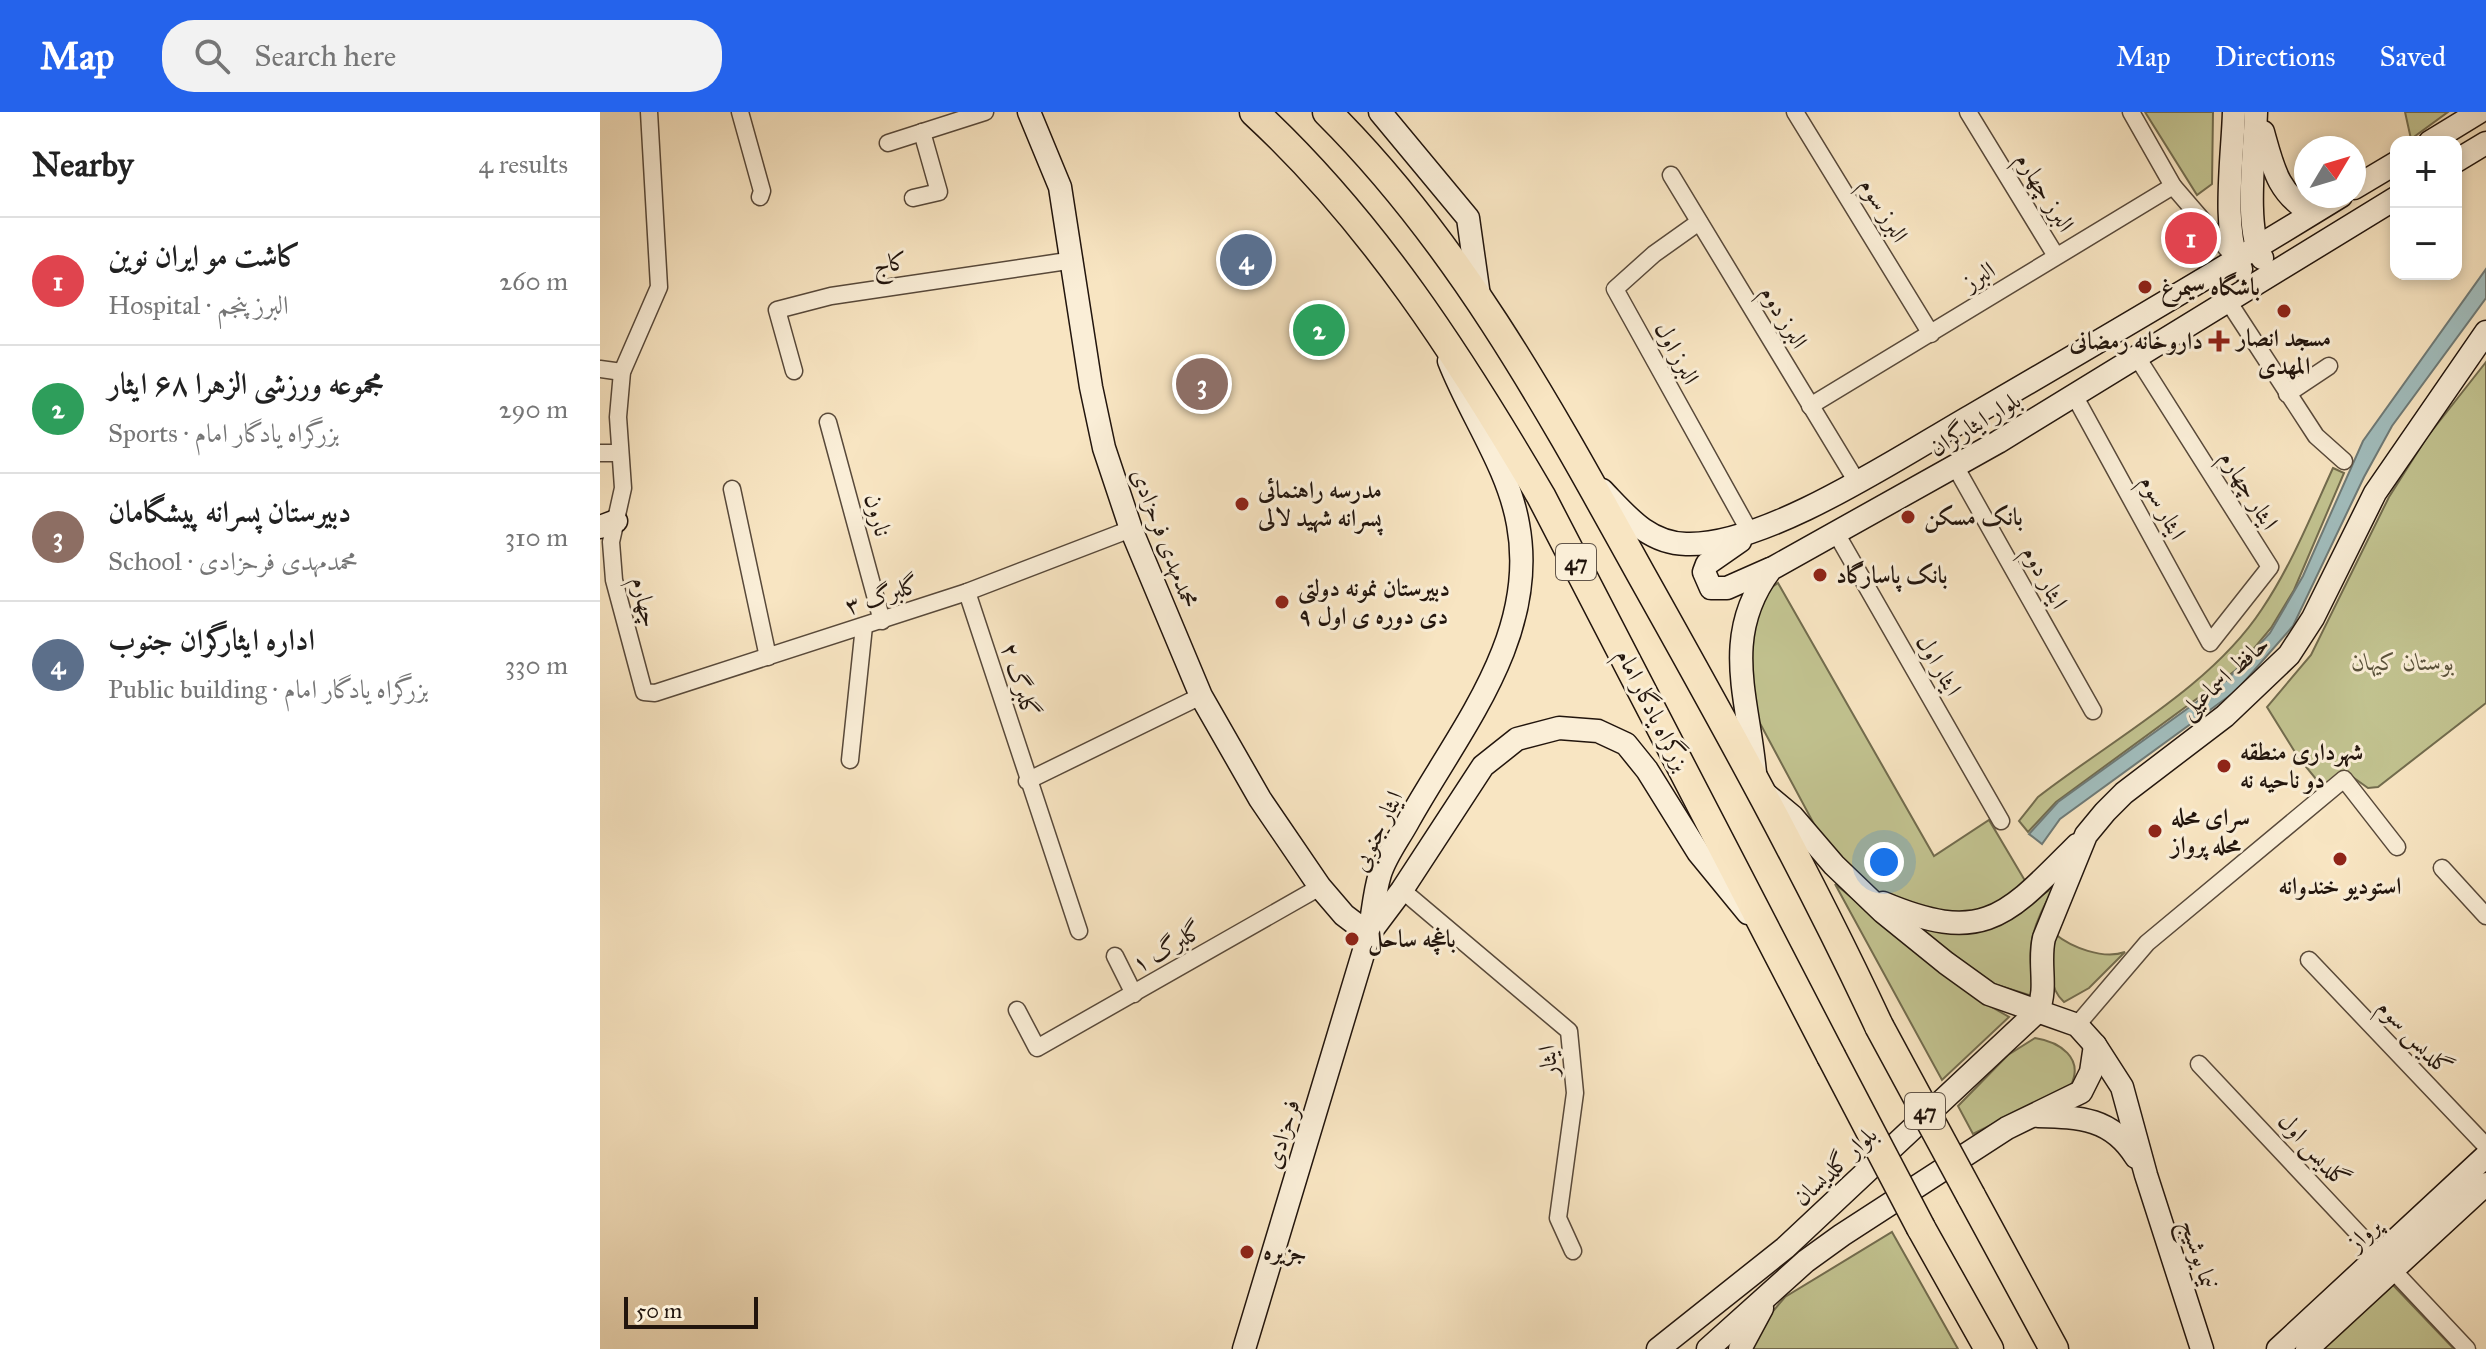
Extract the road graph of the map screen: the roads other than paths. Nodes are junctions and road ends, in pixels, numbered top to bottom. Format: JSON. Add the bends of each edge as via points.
{"nodes":[{"id":1,"x":649,"y":112,"type":"edge"},
{"id":2,"x":740,"y":112,"type":"edge"},
{"id":3,"x":985,"y":112,"type":"edge"},
{"id":4,"x":1029,"y":112,"type":"edge"},
{"id":5,"x":1254,"y":112,"type":"edge"},
{"id":6,"x":1327,"y":112,"type":"edge"},
{"id":7,"x":1380,"y":112,"type":"edge"},
{"id":8,"x":1795,"y":112,"type":"edge"},
{"id":9,"x":1968,"y":112,"type":"edge"},
{"id":10,"x":2131,"y":112,"type":"edge"},
{"id":11,"x":2234,"y":112,"type":"edge"},
{"id":12,"x":2257,"y":112,"type":"edge"},
{"id":13,"x":2479,"y":112,"type":"edge"},
{"id":14,"x":922,"y":132,"type":"junction"},
{"id":15,"x":2440,"y":136,"type":"edge"},
{"id":16,"x":888,"y":143,"type":"dead end"},
{"id":17,"x":2486,"y":143,"type":"edge"},
{"id":18,"x":2462,"y":157,"type":"edge"},
{"id":19,"x":2390,"y":167,"type":"edge"},
{"id":20,"x":1671,"y":175,"type":"dead end"},
{"id":21,"x":2366,"y":181,"type":"edge"},
{"id":22,"x":2173,"y":186,"type":"junction"},
{"id":23,"x":760,"y":197,"type":"dead end"},
{"id":24,"x":913,"y":198,"type":"dead end"},
{"id":25,"x":2390,"y":202,"type":"edge"},
{"id":26,"x":2321,"y":208,"type":"edge"},
{"id":27,"x":2312,"y":213,"type":"junction"},
{"id":28,"x":1699,"y":222,"type":"junction"},
{"id":29,"x":2255,"y":248,"type":"junction"},
{"id":30,"x":2056,"y":256,"type":"junction"},
{"id":31,"x":1074,"y":260,"type":"junction"},
{"id":32,"x":2236,"y":260,"type":"junction"},
{"id":33,"x":2271,"y":273,"type":"junction"},
{"id":34,"x":2250,"y":287,"type":"junction"},
{"id":35,"x":1479,"y":297,"type":"junction"},
{"id":36,"x":2228,"y":301,"type":"junction"},
{"id":37,"x":1432,"y":319,"type":"junction"},
{"id":38,"x":2486,"y":332,"type":"edge"},
{"id":39,"x":1931,"y":334,"type":"junction"},
{"id":40,"x":2137,"y":357,"type":"junction"},
{"id":41,"x":2329,"y":366,"type":"dead end"},
{"id":42,"x":600,"y":369,"type":"edge"},
{"id":43,"x":794,"y":371,"type":"dead end"},
{"id":44,"x":622,"y":372,"type":"junction"},
{"id":45,"x":2287,"y":394,"type":"junction"},
{"id":46,"x":2074,"y":395,"type":"junction"},
{"id":47,"x":1810,"y":406,"type":"junction"},
{"id":48,"x":828,"y":422,"type":"dead end"},
{"id":49,"x":600,"y":453,"type":"edge"},
{"id":50,"x":619,"y":453,"type":"junction"},
{"id":51,"x":2344,"y":461,"type":"dead end"},
{"id":52,"x":1955,"y":466,"type":"junction"},
{"id":53,"x":1582,"y":469,"type":"junction"},
{"id":54,"x":1857,"y":482,"type":"junction"},
{"id":55,"x":732,"y":489,"type":"dead end"},
{"id":56,"x":608,"y":524,"type":"edge"},
{"id":57,"x":1131,"y":529,"type":"junction"},
{"id":58,"x":1836,"y":533,"type":"junction"},
{"id":59,"x":1751,"y":534,"type":"junction"},
{"id":60,"x":1771,"y":569,"type":"junction"},
{"id":61,"x":967,"y":592,"type":"junction"},
{"id":62,"x":882,"y":621,"type":"junction"},
{"id":63,"x":864,"y":626,"type":"junction"},
{"id":64,"x":2210,"y":643,"type":"joint"},
{"id":65,"x":768,"y":657,"type":"junction"},
{"id":66,"x":644,"y":692,"type":"joint"},
{"id":67,"x":1201,"y":696,"type":"junction"},
{"id":68,"x":2093,"y":711,"type":"dead end"},
{"id":69,"x":850,"y":760,"type":"dead end"},
{"id":70,"x":1027,"y":781,"type":"junction"},
{"id":71,"x":1756,"y":786,"type":"junction"},
{"id":72,"x":2001,"y":821,"type":"dead end"},
{"id":73,"x":2086,"y":835,"type":"junction"},
{"id":74,"x":2397,"y":847,"type":"dead end"},
{"id":75,"x":2442,"y":868,"type":"dead end"},
{"id":76,"x":1320,"y":887,"type":"junction"},
{"id":77,"x":1402,"y":890,"type":"junction"},
{"id":78,"x":1872,"y":898,"type":"junction"},
{"id":79,"x":2486,"y":916,"type":"edge"},
{"id":80,"x":1079,"y":931,"type":"dead end"},
{"id":81,"x":1369,"y":934,"type":"junction"},
{"id":82,"x":1777,"y":948,"type":"junction"},
{"id":83,"x":1115,"y":956,"type":"dead end"},
{"id":84,"x":2309,"y":960,"type":"dead end"},
{"id":85,"x":1134,"y":994,"type":"junction"},
{"id":86,"x":1017,"y":1010,"type":"dead end"},
{"id":87,"x":2038,"y":1011,"type":"junction"},
{"id":88,"x":2077,"y":1025,"type":"junction"},
{"id":89,"x":2095,"y":1045,"type":"junction"},
{"id":90,"x":2199,"y":1064,"type":"dead end"},
{"id":91,"x":2033,"y":1116,"type":"junction"},
{"id":92,"x":2486,"y":1146,"type":"edge"},
{"id":93,"x":2486,"y":1156,"type":"edge"},
{"id":94,"x":2146,"y":1175,"type":"junction"},
{"id":95,"x":2486,"y":1184,"type":"edge"},
{"id":96,"x":1573,"y":1251,"type":"dead end"},
{"id":97,"x":2386,"y":1262,"type":"junction"},
{"id":98,"x":1769,"y":1293,"type":"junction"},
{"id":99,"x":1244,"y":1349,"type":"edge"},
{"id":100,"x":1658,"y":1349,"type":"edge"},
{"id":101,"x":1708,"y":1349,"type":"edge"},
{"id":102,"x":1740,"y":1349,"type":"edge"},
{"id":103,"x":1989,"y":1349,"type":"edge"},
{"id":104,"x":2054,"y":1349,"type":"edge"},
{"id":105,"x":2202,"y":1349,"type":"edge"},
{"id":106,"x":2278,"y":1349,"type":"edge"},
{"id":107,"x":2307,"y":1349,"type":"edge"},
{"id":108,"x":2467,"y":1349,"type":"edge"}],
"edges":[{"from":1,"to":44,"type":"street","via":[[659,287]]},
{"from":2,"to":23,"type":"street"},
{"from":3,"to":14,"type":"street"},
{"from":4,"to":31,"type":"street","name":"محمدمهدی فرحزادی","via":[[1060,187]]},
{"from":5,"to":37,"type":"highway","name":"بزرگراه یادگار امام","number":"47","via":[[1356,219]]},
{"from":6,"to":35,"type":"highway","number":"47","via":[[1412,207]]},
{"from":7,"to":35,"type":"street","via":[[1468,218]]},
{"from":8,"to":39,"type":"street","name":"البرز سوم"},
{"from":9,"to":30,"type":"street","name":"البرز چهارم"},
{"from":10,"to":22,"type":"street"},
{"from":11,"to":32,"type":"street","via":[[2231,227]]},
{"from":12,"to":27,"type":"street","via":[[2281,188]]},
{"from":12,"to":29,"type":"street"},
{"from":13,"to":15,"type":"street"},
{"from":14,"to":16,"type":"street"},
{"from":14,"to":24,"type":"street","via":[[939,192]]},
{"from":17,"to":18,"type":"street"},
{"from":19,"to":21,"type":"street"},
{"from":20,"to":28,"type":"street","name":"البرز دوم"},
{"from":22,"to":30,"type":"street","name":"البرز"},
{"from":22,"to":32,"type":"street"},
{"from":25,"to":33,"type":"street","name":"بلوار ایثارگران"},
{"from":26,"to":27,"type":"street","name":"بلوار ایثارگران"},
{"from":27,"to":29,"type":"street","name":"بلوار ایثارگران"},
{"from":28,"to":47,"type":"street","name":"البرز دوم"},
{"from":28,"to":59,"type":"street","name":"البرز اول","via":[[1615,289]]},
{"from":29,"to":32,"type":"street","name":"بلوار ایثارگران"},
{"from":29,"to":33,"type":"street"},
{"from":30,"to":39,"type":"street","name":"البرز"},
{"from":31,"to":43,"type":"street","name":"کاج","via":[[831,296],[777,310]]},
{"from":31,"to":57,"type":"street","name":"محمدمهدی فرحزادی","via":[[1094,402]]},
{"from":32,"to":34,"type":"street"},
{"from":32,"to":54,"type":"street","name":"بلوار ایثارگران"},
{"from":33,"to":34,"type":"street","name":"بلوار ایثارگران"},
{"from":34,"to":36,"type":"street","name":"بلوار ایثارگران"},
{"from":35,"to":53,"type":"highway","number":"47"},
{"from":36,"to":40,"type":"street","name":"بلوار ایثارگران"},
{"from":36,"to":45,"type":"street"},
{"from":37,"to":81,"type":"street","name":"ایثار جنوبی","via":[[1512,499],[1521,546],[1519,591],[1501,660],[1381,872]]},
{"from":37,"to":82,"type":"highway","name":"بزرگراه یادگار امام","number":"47","via":[[1541,496]]},
{"from":38,"to":73,"type":"street","name":"حافظ اسماعیلی","via":[[2375,493],[2289,655],[2225,716],[2124,793]]},
{"from":39,"to":47,"type":"street","name":"البرز"},
{"from":40,"to":46,"type":"street","name":"بلوار ایثارگران"},
{"from":40,"to":64,"type":"street","name":"ایثار چهارم","via":[[2270,567]]},
{"from":41,"to":45,"type":"street"},
{"from":42,"to":44,"type":"street"},
{"from":44,"to":50,"type":"street","name":"چهارم"},
{"from":45,"to":51,"type":"street","via":[[2325,448]]},
{"from":46,"to":52,"type":"street","name":"بلوار ایثارگران"},
{"from":46,"to":64,"type":"street","name":"ایثار سوم"},
{"from":47,"to":54,"type":"street","name":"البرز دوم"},
{"from":48,"to":62,"type":"street","name":"نارون"},
{"from":49,"to":50,"type":"street"},
{"from":50,"to":56,"type":"street","name":"چهارم","via":[[623,488]]},
{"from":52,"to":58,"type":"street","name":"بلوار ایثارگران"},
{"from":52,"to":68,"type":"street","name":"ایثار دوم"},
{"from":53,"to":59,"type":"street","name":"بلوار ایثارگران","via":[[1630,519],[1662,541],[1700,544]]},
{"from":53,"to":71,"type":"highway","number":"47"},
{"from":54,"to":59,"type":"street","name":"بلوار ایثارگران"},
{"from":55,"to":65,"type":"street"},
{"from":56,"to":66,"type":"street","name":"چهارم","via":[[614,580]]},
{"from":57,"to":61,"type":"street","name":"گلبرگ ۳"},
{"from":57,"to":67,"type":"street","name":"محمدمهدی فرحزادی"},
{"from":58,"to":60,"type":"street","name":"بلوار ایثارگران"},
{"from":58,"to":72,"type":"street","name":"ایثار اول"},
{"from":59,"to":60,"type":"street","via":[[1707,564],[1706,583],[1717,590],[1727,588]]},
{"from":60,"to":71,"type":"street","name":"بلوار ایثارگران","via":[[1750,600],[1739,653]]},
{"from":61,"to":62,"type":"street","name":"گلبرگ ۳"},
{"from":61,"to":70,"type":"street","name":"گلبرگ ۲"},
{"from":62,"to":63,"type":"street","name":"گلبرگ ۳"},
{"from":63,"to":65,"type":"street","name":"گلبرگ ۳"},
{"from":63,"to":69,"type":"street"},
{"from":65,"to":66,"type":"street","name":"گلبرگ ۳"},
{"from":67,"to":70,"type":"street"},
{"from":67,"to":76,"type":"street","name":"محمدمهدی فرحزادی","via":[[1260,799]]},
{"from":70,"to":80,"type":"street","name":"گلبرگ ۲"},
{"from":71,"to":78,"type":"street"},
{"from":71,"to":104,"type":"highway","number":"47","bridge":true},
{"from":73,"to":78,"type":"street","via":[[2016,905],[1987,918],[1924,921]]},
{"from":73,"to":87,"type":"street","name":"حافظ اسماعیلی","via":[[2044,938],[2044,998]]},
{"from":74,"to":88,"type":"street","via":[[2344,779],[2147,943]]},
{"from":75,"to":79,"type":"street"},
{"from":76,"to":81,"type":"street","name":"محمدمهدی فرحزادی"},
{"from":76,"to":85,"type":"street","name":"گلبرگ ۱"},
{"from":77,"to":81,"type":"street","name":"ایثار جنوبی"},
{"from":77,"to":82,"type":"street","name":"ایثار جنوبی","via":[[1461,797],[1498,751],[1538,731],[1581,727],[1626,744],[1698,852]]},
{"from":77,"to":96,"type":"street","name":"ایثار","via":[[1569,1031],[1575,1093],[1558,1218]]},
{"from":78,"to":87,"type":"street","via":[[1972,983]]},
{"from":81,"to":99,"type":"street","name":"فرحزادی"},
{"from":82,"to":103,"type":"highway","name":"بزرگراه یادگار امام","number":"47","bridge":true},
{"from":83,"to":85,"type":"street"},
{"from":84,"to":92,"type":"street","name":"گلدیس سوم"},
{"from":85,"to":86,"type":"street","name":"گلبرگ ۱","via":[[1037,1048]]},
{"from":87,"to":88,"type":"street"},
{"from":87,"to":100,"type":"street","name":"بلوار گلدیسان","via":[[1785,1248]]},
{"from":88,"to":89,"type":"street"},
{"from":89,"to":91,"type":"street","via":[[2081,1092]]},
{"from":89,"to":94,"type":"street","via":[[2122,1087]]},
{"from":90,"to":97,"type":"street","name":"گلدیس اول"},
{"from":91,"to":94,"type":"street","via":[[2099,1121],[2124,1140]]},
{"from":91,"to":98,"type":"street","via":[[1876,1212]]},
{"from":93,"to":97,"type":"street","name":"پرواز"},
{"from":94,"to":105,"type":"street","name":"نیما یوشیج"},
{"from":95,"to":97,"type":"street","name":"پرواز"},
{"from":97,"to":106,"type":"street","name":"پرواز"},
{"from":97,"to":107,"type":"street","name":"پرواز"},
{"from":97,"to":108,"type":"street","name":"گلدیس اول"},
{"from":98,"to":101,"type":"street"},
{"from":98,"to":102,"type":"street"}]}
